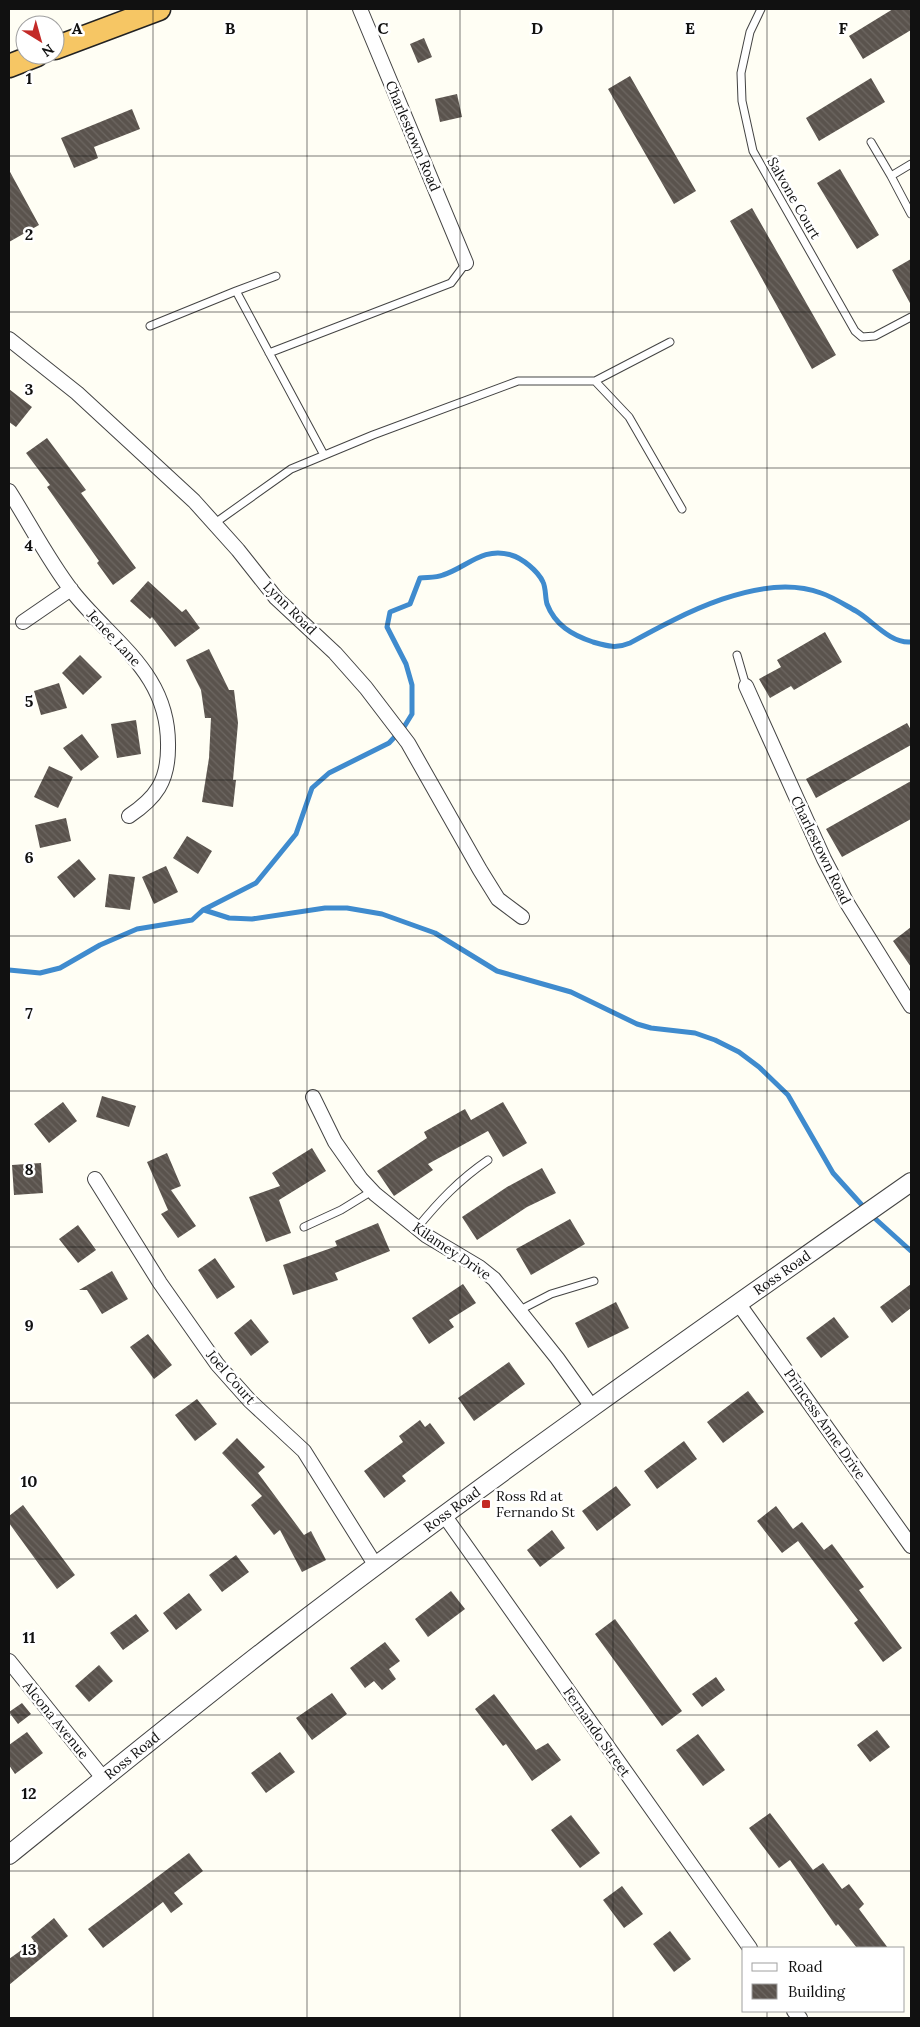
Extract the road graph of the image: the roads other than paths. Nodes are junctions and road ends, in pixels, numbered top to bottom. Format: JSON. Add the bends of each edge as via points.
{"nodes":[{"id":1,"x":159,"y":9,"type":"edge"},
{"id":2,"x":360,"y":9,"type":"edge"},
{"id":3,"x":761,"y":9,"type":"edge"},
{"id":4,"x":65,"y":44,"type":"edge"},
{"id":5,"x":871,"y":142,"type":"dead end"},
{"id":6,"x":911,"y":164,"type":"edge"},
{"id":7,"x":891,"y":176,"type":"junction"},
{"id":8,"x":911,"y":214,"type":"edge"},
{"id":9,"x":466,"y":263,"type":"joint"},
{"id":10,"x":276,"y":276,"type":"dead end"},
{"id":11,"x":236,"y":291,"type":"junction"},
{"id":12,"x":911,"y":316,"type":"edge"},
{"id":13,"x":150,"y":326,"type":"dead end"},
{"id":14,"x":9,"y":339,"type":"edge"},
{"id":15,"x":670,"y":342,"type":"dead end"},
{"id":16,"x":270,"y":353,"type":"junction"},
{"id":17,"x":595,"y":381,"type":"junction"},
{"id":18,"x":324,"y":455,"type":"junction"},
{"id":19,"x":9,"y":491,"type":"edge"},
{"id":20,"x":682,"y":509,"type":"dead end"},
{"id":21,"x":215,"y":523,"type":"junction"},
{"id":22,"x":71,"y":589,"type":"junction"},
{"id":23,"x":23,"y":622,"type":"dead end"},
{"id":24,"x":737,"y":655,"type":"dead end"},
{"id":25,"x":746,"y":686,"type":"joint"},
{"id":26,"x":129,"y":816,"type":"dead end"},
{"id":27,"x":522,"y":917,"type":"dead end"},
{"id":28,"x":911,"y":1006,"type":"edge"},
{"id":29,"x":313,"y":1097,"type":"dead end"},
{"id":30,"x":488,"y":1160,"type":"dead end"},
{"id":31,"x":96,"y":1178,"type":"dead end"},
{"id":32,"x":911,"y":1182,"type":"edge"},
{"id":33,"x":372,"y":1191,"type":"junction"},
{"id":34,"x":304,"y":1227,"type":"dead end"},
{"id":35,"x":417,"y":1228,"type":"junction"},
{"id":36,"x":594,"y":1281,"type":"dead end"},
{"id":37,"x":738,"y":1303,"type":"junction"},
{"id":38,"x":520,"y":1310,"type":"junction"},
{"id":39,"x":592,"y":1407,"type":"junction"},
{"id":40,"x":444,"y":1515,"type":"junction"},
{"id":41,"x":911,"y":1546,"type":"edge"},
{"id":42,"x":376,"y":1566,"type":"junction"},
{"id":43,"x":9,"y":1661,"type":"edge"},
{"id":44,"x":103,"y":1778,"type":"junction"},
{"id":45,"x":9,"y":1855,"type":"edge"},
{"id":46,"x":749,"y":1947,"type":"edge"}],
"edges":[{"from":1,"to":4,"type":"highway"},
{"from":2,"to":9,"type":"street","name":"Charlestown Road"},
{"from":3,"to":12,"type":"lane","name":"Salvone Court","via":[[750,32],[741,73],[742,101],[753,151],[855,331],[862,337],[875,336]]},
{"from":5,"to":7,"type":"lane"},
{"from":6,"to":7,"type":"lane"},
{"from":7,"to":8,"type":"lane"},
{"from":9,"to":16,"type":"lane","via":[[451,283]]},
{"from":10,"to":11,"type":"lane"},
{"from":11,"to":13,"type":"lane"},
{"from":11,"to":16,"type":"lane"},
{"from":14,"to":21,"type":"street","name":"Lynn Road","via":[[117,428]]},
{"from":15,"to":17,"type":"lane"},
{"from":16,"to":18,"type":"lane"},
{"from":17,"to":18,"type":"lane","via":[[518,381]]},
{"from":17,"to":20,"type":"lane","via":[[629,417]]},
{"from":18,"to":21,"type":"lane","via":[[292,469]]},
{"from":19,"to":22,"type":"street","name":"Jenee Lane"},
{"from":21,"to":27,"type":"street","name":"Lynn Road","via":[[276,598],[335,653],[366,688],[408,743],[498,899]]},
{"from":22,"to":23,"type":"street"},
{"from":22,"to":26,"type":"street","name":"Jenee Lane","via":[[134,655],[160,696],[166,715],[169,735],[165,778],[144,806]]},
{"from":24,"to":25,"type":"lane"},
{"from":25,"to":28,"type":"street","name":"Charlestown Road","via":[[846,903]]},
{"from":29,"to":33,"type":"street","name":"Kilamey Drive","via":[[335,1142]]},
{"from":30,"to":35,"type":"lane","via":[[445,1194]]},
{"from":31,"to":42,"type":"street","name":"Joel Court","via":[[160,1283],[217,1364],[239,1390],[304,1452]]},
{"from":32,"to":37,"type":"street","name":"Ross Road"},
{"from":33,"to":34,"type":"lane","via":[[342,1210]]},
{"from":33,"to":35,"type":"street","name":"Kilamey Drive"},
{"from":35,"to":38,"type":"street","name":"Kilamey Drive","via":[[494,1279]]},
{"from":36,"to":38,"type":"lane","via":[[551,1294]]},
{"from":37,"to":39,"type":"street","name":"Ross Road"},
{"from":37,"to":41,"type":"street","name":"Princess Anne Drive"},
{"from":38,"to":39,"type":"street","name":"Kilamey Drive"},
{"from":39,"to":40,"type":"street","name":"Ross Road"},
{"from":40,"to":42,"type":"street","name":"Ross Road"},
{"from":40,"to":46,"type":"street","name":"Fernando Street"},
{"from":42,"to":44,"type":"street","name":"Ross Road"},
{"from":43,"to":44,"type":"street","name":"Alcona Avenue"},
{"from":44,"to":45,"type":"street","name":"Ross Road"}]}
